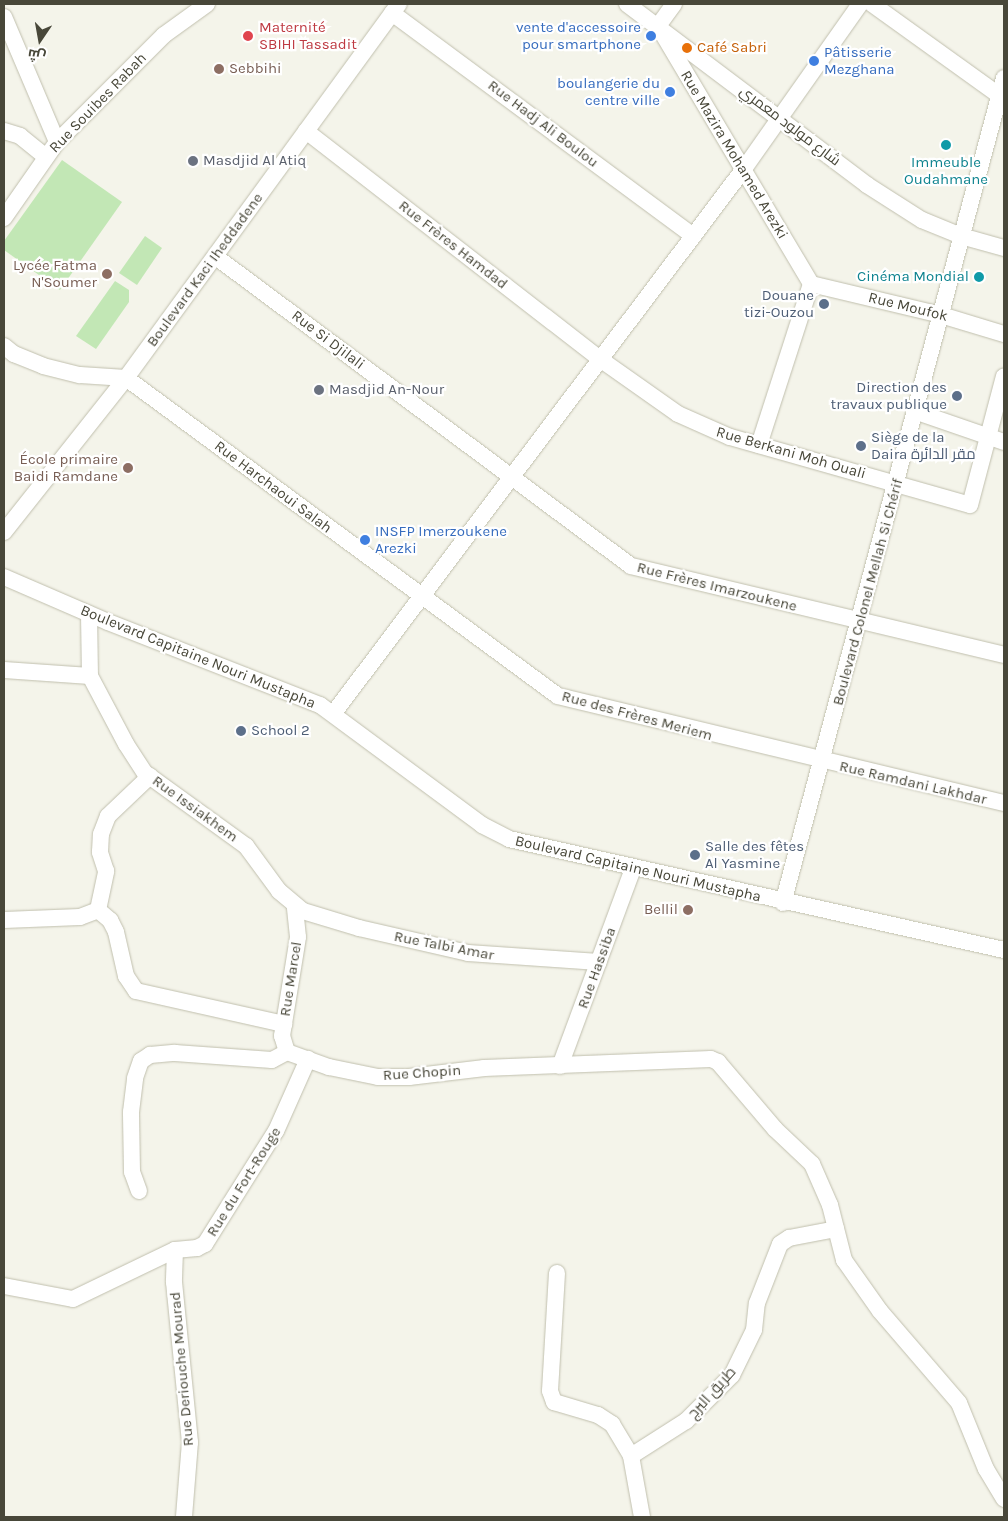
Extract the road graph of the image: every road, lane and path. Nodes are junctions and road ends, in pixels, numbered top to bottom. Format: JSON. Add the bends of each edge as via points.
{"nodes":[{"id":1,"x":203,"y":4,"type":"edge"},
{"id":2,"x":626,"y":4,"type":"edge"},
{"id":3,"x":674,"y":4,"type":"edge"},
{"id":4,"x":860,"y":4,"type":"edge"},
{"id":5,"x":872,"y":4,"type":"edge"},
{"id":6,"x":396,"y":8,"type":"edge"},
{"id":7,"x":4,"y":17,"type":"edge"},
{"id":8,"x":658,"y":26,"type":"junction"},
{"id":9,"x":1004,"y":78,"type":"edge"},
{"id":10,"x":1002,"y":98,"type":"edge"},
{"id":11,"x":780,"y":118,"type":"junction"},
{"id":12,"x":4,"y":131,"type":"edge"},
{"id":13,"x":306,"y":131,"type":"junction"},
{"id":14,"x":57,"y":142,"type":"junction"},
{"id":15,"x":46,"y":157,"type":"junction"},
{"id":16,"x":743,"y":170,"type":"junction"},
{"id":17,"x":4,"y":218,"type":"edge"},
{"id":18,"x":693,"y":236,"type":"junction"},
{"id":19,"x":961,"y":236,"type":"junction"},
{"id":20,"x":1004,"y":248,"type":"edge"},
{"id":21,"x":216,"y":256,"type":"junction"},
{"id":22,"x":811,"y":284,"type":"junction"},
{"id":23,"x":941,"y":315,"type":"junction"},
{"id":24,"x":1004,"y":334,"type":"edge"},
{"id":25,"x":4,"y":346,"type":"edge"},
{"id":26,"x":600,"y":359,"type":"junction"},
{"id":27,"x":1004,"y":376,"type":"edge"},
{"id":28,"x":126,"y":378,"type":"junction"},
{"id":29,"x":916,"y":412,"type":"junction"},
{"id":30,"x":997,"y":439,"type":"edge"},
{"id":31,"x":759,"y":445,"type":"junction"},
{"id":32,"x":513,"y":478,"type":"junction"},
{"id":33,"x":897,"y":484,"type":"junction"},
{"id":34,"x":4,"y":532,"type":"edge"},
{"id":35,"x":4,"y":577,"type":"edge"},
{"id":36,"x":421,"y":597,"type":"junction"},
{"id":37,"x":89,"y":614,"type":"junction"},
{"id":38,"x":860,"y":621,"type":"junction"},
{"id":39,"x":1004,"y":655,"type":"edge"},
{"id":40,"x":4,"y":670,"type":"edge"},
{"id":41,"x":90,"y":676,"type":"junction"},
{"id":42,"x":333,"y":714,"type":"junction"},
{"id":43,"x":822,"y":762,"type":"junction"},
{"id":44,"x":150,"y":776,"type":"junction"},
{"id":45,"x":1004,"y":804,"type":"edge"},
{"id":46,"x":633,"y":869,"type":"junction"},
{"id":47,"x":783,"y":903,"type":"junction"},
{"id":48,"x":295,"y":906,"type":"junction"},
{"id":49,"x":98,"y":910,"type":"junction"},
{"id":50,"x":4,"y":920,"type":"edge"},
{"id":51,"x":1004,"y":950,"type":"edge"},
{"id":52,"x":599,"y":962,"type":"junction"},
{"id":53,"x":284,"y":1024,"type":"junction"},
{"id":54,"x":287,"y":1052,"type":"junction"},
{"id":55,"x":308,"y":1059,"type":"junction"},
{"id":56,"x":560,"y":1066,"type":"junction"},
{"id":57,"x":139,"y":1192,"type":"dead end"},
{"id":58,"x":836,"y":1229,"type":"junction"},
{"id":59,"x":175,"y":1250,"type":"junction"},
{"id":60,"x":557,"y":1273,"type":"dead end"},
{"id":61,"x":4,"y":1286,"type":"edge"},
{"id":62,"x":631,"y":1456,"type":"junction"},
{"id":63,"x":1004,"y":1499,"type":"edge"},
{"id":64,"x":184,"y":1517,"type":"edge"},
{"id":65,"x":642,"y":1517,"type":"edge"}],
"edges":[{"from":1,"to":14,"type":"street","name":"Rue Souibes Rabah","via":[[164,35]]},
{"from":2,"to":8,"type":"street","name":"شارع مولود معمري"},
{"from":3,"to":8,"type":"street"},
{"from":4,"to":11,"type":"street"},
{"from":5,"to":10,"type":"street"},
{"from":6,"to":13,"type":"street","name":"Boulevard Kaci Iheddadene"},
{"from":6,"to":18,"type":"street","name":"Rue Hadj Ali Boulou"},
{"from":7,"to":14,"type":"street"},
{"from":8,"to":11,"type":"street","name":"شارع مولود معمري"},
{"from":8,"to":16,"type":"street","name":"Rue Mazira Mohamed Arezki"},
{"from":9,"to":10,"type":"street","name":"Boulevard Colonel Mellah Si Chérif"},
{"from":10,"to":19,"type":"street","name":"Boulevard Colonel Mellah Si Chérif"},
{"from":11,"to":16,"type":"street"},
{"from":11,"to":19,"type":"street","name":"شارع مولود معمري","via":[[867,185],[922,220]]},
{"from":12,"to":15,"type":"street","via":[[20,136]]},
{"from":13,"to":21,"type":"street","name":"Boulevard Kaci Iheddadene"},
{"from":13,"to":26,"type":"street","name":"Rue Frères Hamdad"},
{"from":14,"to":15,"type":"street","name":"Rue Souibes Rabah"},
{"from":15,"to":17,"type":"street","name":"Rue Souibes Rabah"},
{"from":16,"to":18,"type":"street"},
{"from":16,"to":22,"type":"street","name":"Rue Mazira Mohamed Arezki"},
{"from":18,"to":26,"type":"street"},
{"from":19,"to":20,"type":"street","name":"شارع مولود معمري"},
{"from":19,"to":23,"type":"street","name":"Boulevard Colonel Mellah Si Chérif"},
{"from":21,"to":28,"type":"street","name":"Boulevard Kaci Iheddadene"},
{"from":21,"to":32,"type":"street","name":"Rue Si Djilali"},
{"from":22,"to":23,"type":"street","name":"Rue Moufok"},
{"from":22,"to":31,"type":"street"},
{"from":23,"to":24,"type":"street","name":"Rue Moufok"},
{"from":23,"to":29,"type":"street","name":"Boulevard Colonel Mellah Si Chérif"},
{"from":25,"to":28,"type":"street","via":[[14,354],[43,366],[80,375]]},
{"from":26,"to":31,"type":"street","name":"Rue Berkani Moh Ouali","via":[[685,418]]},
{"from":26,"to":32,"type":"street"},
{"from":27,"to":30,"type":"street"},
{"from":28,"to":34,"type":"street","name":"Boulevard Kaci Iheddadene"},
{"from":28,"to":36,"type":"street","name":"Rue Harchaoui Salah"},
{"from":29,"to":30,"type":"street"},
{"from":29,"to":33,"type":"street","name":"Boulevard Colonel Mellah Si Chérif"},
{"from":30,"to":33,"type":"street","name":"Rue Berkani Moh Ouali","via":[[970,505]]},
{"from":31,"to":33,"type":"street","name":"Rue Berkani Moh Ouali"},
{"from":32,"to":36,"type":"street"},
{"from":32,"to":38,"type":"street","name":"Rue Frères Imarzoukene","via":[[631,566]]},
{"from":33,"to":38,"type":"street","name":"Boulevard Colonel Mellah Si Chérif"},
{"from":35,"to":37,"type":"street","name":"Boulevard Capitaine Nouri Mustapha"},
{"from":36,"to":42,"type":"street"},
{"from":36,"to":43,"type":"street","name":"Rue des Frères Meriem","via":[[558,696]]},
{"from":37,"to":41,"type":"street"},
{"from":37,"to":42,"type":"street","name":"Boulevard Capitaine Nouri Mustapha","via":[[304,697]]},
{"from":38,"to":39,"type":"street","name":"Rue Frères Imarzoukene"},
{"from":38,"to":43,"type":"street","name":"Boulevard Colonel Mellah Si Chérif"},
{"from":40,"to":41,"type":"street"},
{"from":41,"to":44,"type":"street","name":"Rue Issiakhem","via":[[126,744]]},
{"from":42,"to":46,"type":"street","name":"Boulevard Capitaine Nouri Mustapha","via":[[500,836]]},
{"from":43,"to":45,"type":"street","name":"Rue Ramdani Lakhdar"},
{"from":43,"to":47,"type":"street","name":"Boulevard Colonel Mellah Si Chérif"},
{"from":44,"to":48,"type":"street","name":"Rue Issiakhem","via":[[246,846]]},
{"from":44,"to":49,"type":"street","via":[[108,816],[101,834],[100,852],[106,871]]},
{"from":46,"to":47,"type":"street","name":"Boulevard Capitaine Nouri Mustapha"},
{"from":46,"to":52,"type":"street","name":"Rue Hassiba"},
{"from":47,"to":51,"type":"street","name":"Boulevard Capitaine Nouri Mustapha"},
{"from":48,"to":52,"type":"street","name":"Rue Talbi Amar","via":[[359,928],[468,953]]},
{"from":48,"to":53,"type":"street","name":"Rue Marcel","via":[[298,937]]},
{"from":49,"to":50,"type":"street","via":[[80,917]]},
{"from":49,"to":53,"type":"street","via":[[110,920],[116,932],[126,976],[136,991]]},
{"from":52,"to":56,"type":"street","name":"Rue Hassiba"},
{"from":53,"to":54,"type":"street","name":"Rue Marcel","via":[[282,1036]]},
{"from":54,"to":55,"type":"street","name":"Rue Chopin"},
{"from":54,"to":57,"type":"street","via":[[272,1060],[157,1054],[142,1062],[135,1078],[131,1154]]},
{"from":55,"to":56,"type":"street","name":"Rue Chopin","via":[[378,1077],[409,1077],[484,1068]]},
{"from":55,"to":59,"type":"street","name":"Rue du Fort-Rouge","via":[[276,1131],[205,1244]]},
{"from":56,"to":58,"type":"street","name":"Rue Chopin","via":[[711,1059],[718,1062],[775,1129],[812,1164]]},
{"from":58,"to":62,"type":"street","name":"طريق البرج","via":[[789,1238],[780,1244],[756,1303],[754,1330],[732,1374],[686,1421]]},
{"from":58,"to":63,"type":"street","name":"Rue Chopin","via":[[844,1260],[857,1280],[959,1403],[986,1469]]},
{"from":59,"to":61,"type":"street","name":"Rue du Fort-Rouge","via":[[73,1299]]},
{"from":59,"to":64,"type":"street","name":"Rue Deriouche Mourad","via":[[174,1282],[190,1442]]},
{"from":60,"to":62,"type":"street","via":[[550,1391],[554,1402],[598,1415],[612,1424]]},
{"from":62,"to":65,"type":"street"}]}
